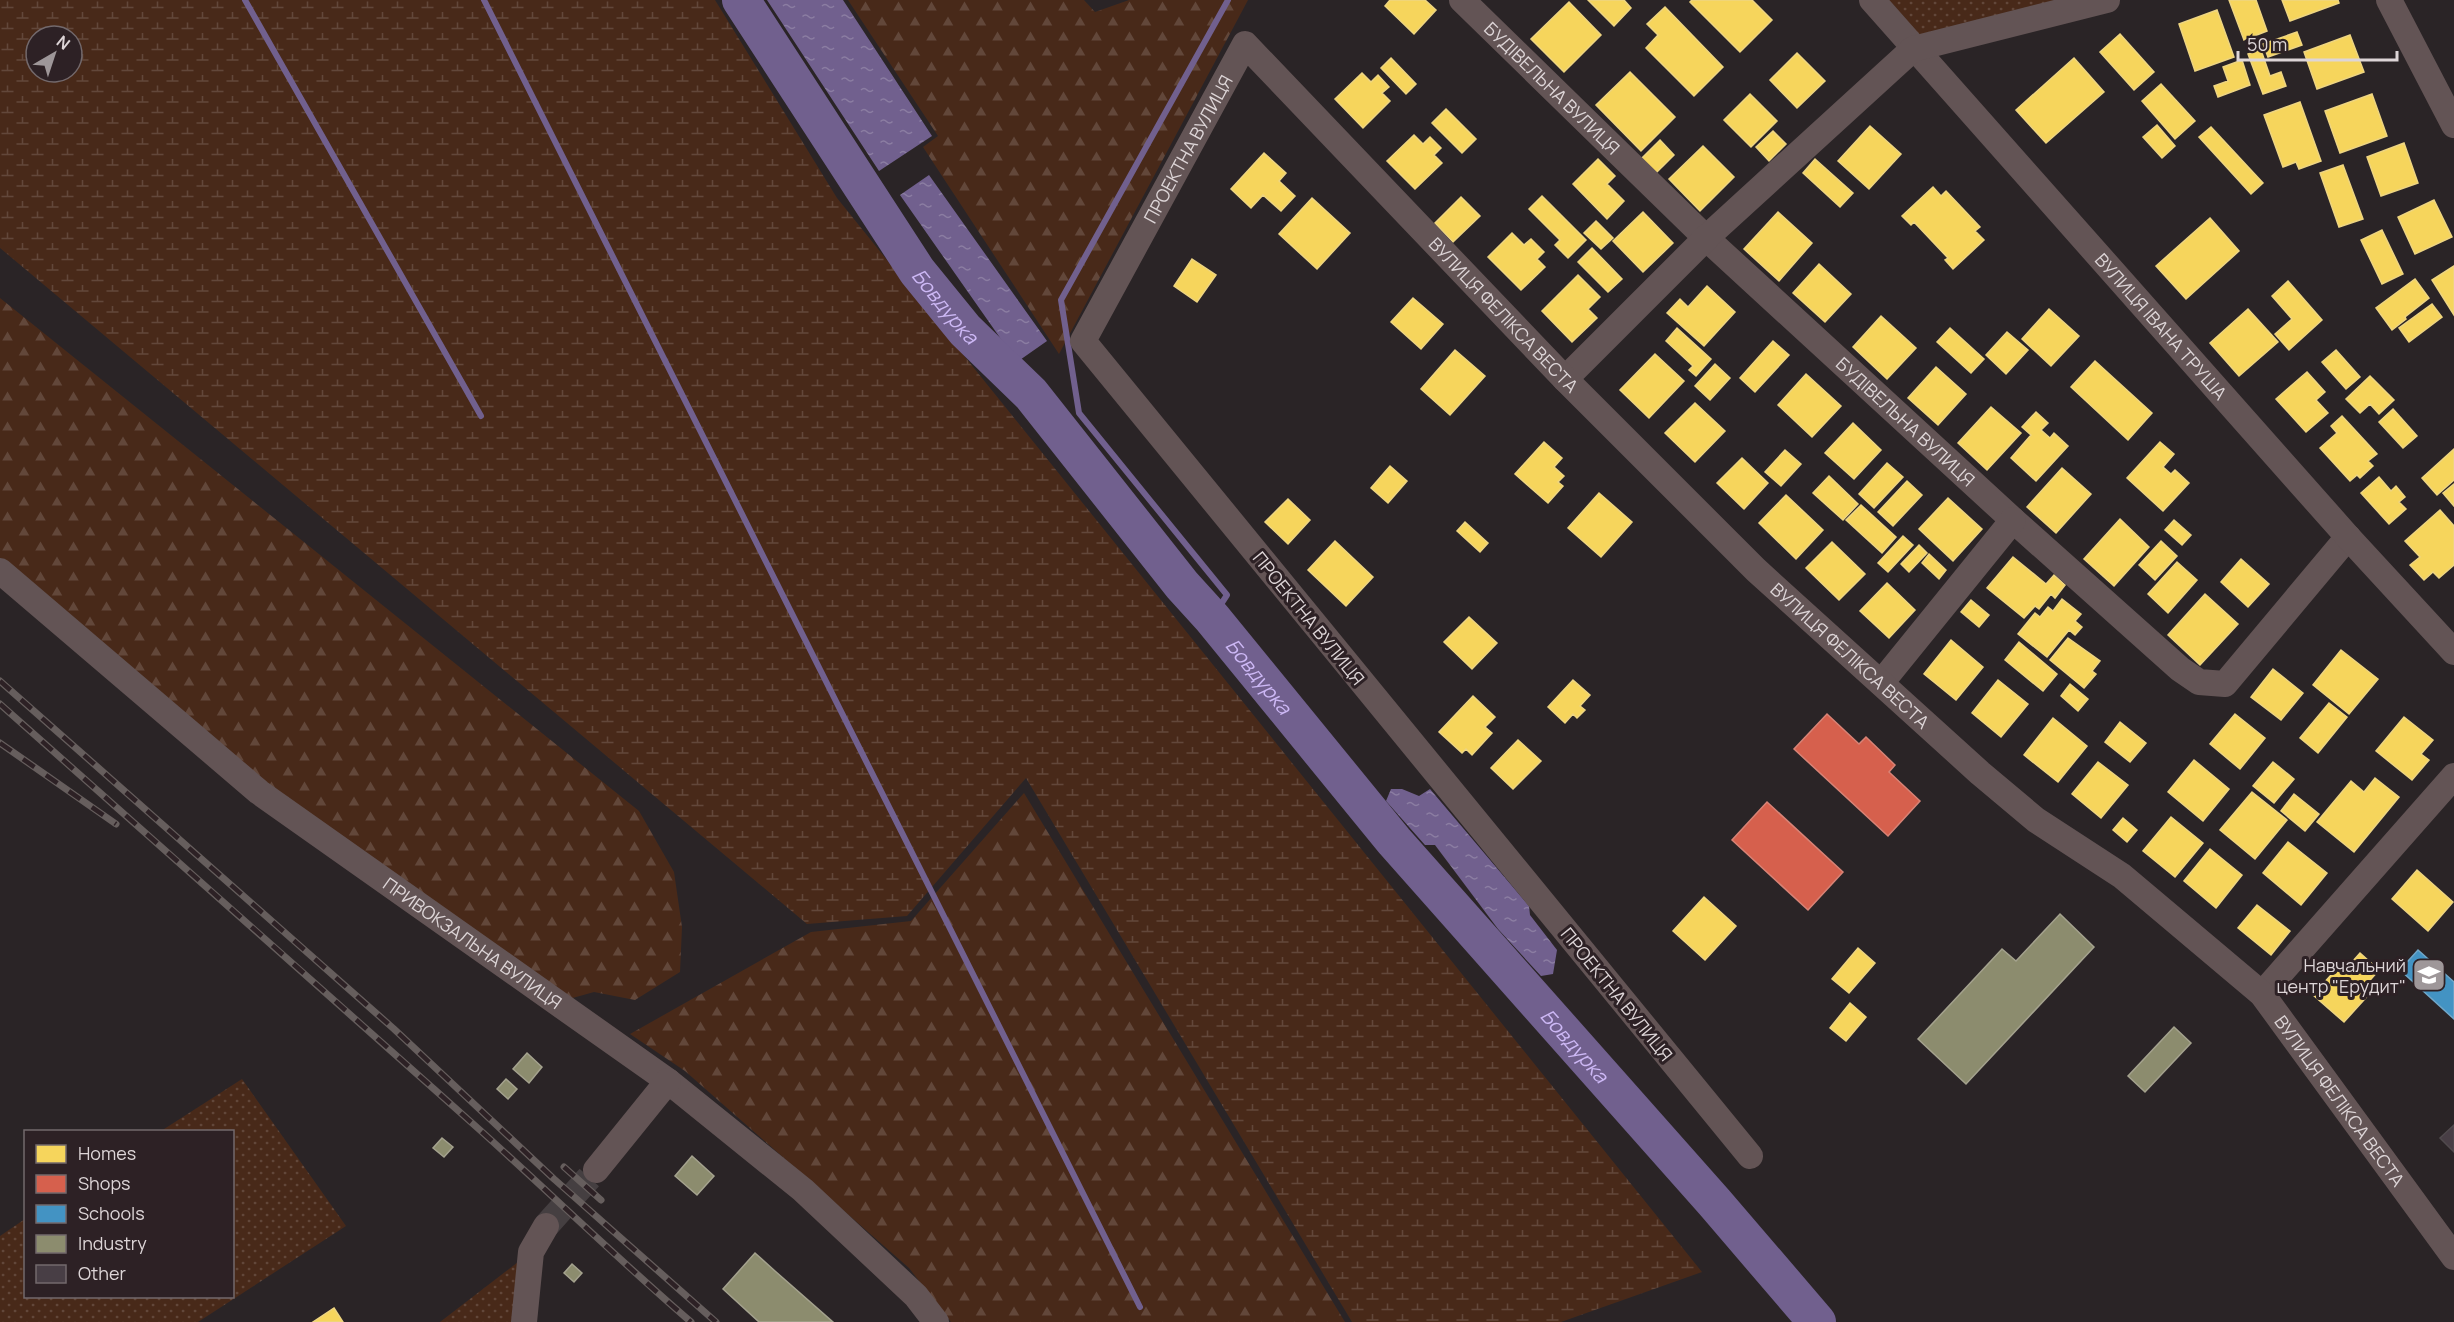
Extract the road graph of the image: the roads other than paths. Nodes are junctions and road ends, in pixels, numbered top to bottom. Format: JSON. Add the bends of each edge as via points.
{"nodes":[{"id":1,"x":1462,"y":0,"type":"edge"},
{"id":2,"x":1872,"y":0,"type":"edge"},
{"id":3,"x":2107,"y":0,"type":"edge"},
{"id":4,"x":2389,"y":0,"type":"edge"},
{"id":5,"x":2070,"y":5,"type":"edge"},
{"id":6,"x":1245,"y":44,"type":"joint"},
{"id":7,"x":1913,"y":48,"type":"junction"},
{"id":8,"x":2454,"y":125,"type":"edge"},
{"id":9,"x":1707,"y":238,"type":"junction"},
{"id":10,"x":1565,"y":379,"type":"junction"},
{"id":11,"x":2013,"y":520,"type":"junction"},
{"id":12,"x":2348,"y":537,"type":"junction"},
{"id":13,"x":0,"y":571,"type":"edge"},
{"id":14,"x":2454,"y":652,"type":"edge"},
{"id":15,"x":1881,"y":684,"type":"junction"},
{"id":16,"x":2454,"y":776,"type":"edge"},
{"id":17,"x":2262,"y":994,"type":"junction"},
{"id":18,"x":668,"y":1081,"type":"junction"},
{"id":19,"x":1750,"y":1156,"type":"dead end"},
{"id":20,"x":596,"y":1170,"type":"tunnel mouth"},
{"id":21,"x":546,"y":1226,"type":"tunnel mouth"},
{"id":22,"x":2454,"y":1257,"type":"edge"},
{"id":23,"x":524,"y":1322,"type":"edge"},
{"id":24,"x":936,"y":1322,"type":"edge"}],
"edges":[{"from":1,"to":9,"type":"street","name":"БУДІВЕЛЬНА ВУЛИЦЯ"},
{"from":2,"to":7,"type":"street","name":"ВУЛИЦЯ ІВАНА ТРУША"},
{"from":3,"to":5,"type":"street"},
{"from":4,"to":8,"type":"street"},
{"from":5,"to":7,"type":"street"},
{"from":6,"to":10,"type":"street","name":"ВУЛИЦЯ ФЕЛІКСА ВЕСТА"},
{"from":6,"to":19,"type":"street","name":"ПРОЕКТНА ВУЛИЦЯ","via":[[1083,341]]},
{"from":7,"to":9,"type":"street"},
{"from":7,"to":12,"type":"street","name":"ВУЛИЦЯ ІВАНА ТРУША"},
{"from":9,"to":10,"type":"street"},
{"from":9,"to":11,"type":"street","name":"БУДІВЕЛЬНА ВУЛИЦЯ"},
{"from":10,"to":15,"type":"street","name":"ВУЛИЦЯ ФЕЛІКСА ВЕСТА","via":[[1755,570]]},
{"from":11,"to":12,"type":"street","name":"БУДІВЕЛЬНА ВУЛИЦЯ","via":[[2180,669],[2199,682],[2225,684]]},
{"from":11,"to":15,"type":"street"},
{"from":12,"to":14,"type":"street","name":"ВУЛИЦЯ ІВАНА ТРУША"},
{"from":13,"to":18,"type":"street","name":"ПРИВОКЗАЛЬНА ВУЛИЦЯ","via":[[259,792]]},
{"from":15,"to":17,"type":"street","name":"ВУЛИЦЯ ФЕЛІКСА ВЕСТА","via":[[2036,820],[2122,876]]},
{"from":16,"to":17,"type":"street"},
{"from":17,"to":22,"type":"street","name":"ВУЛИЦЯ ФЕЛІКСА ВЕСТА"},
{"from":18,"to":20,"type":"street"},
{"from":18,"to":24,"type":"street","name":"ПРИВОКЗАЛЬНА ВУЛИЦЯ","via":[[803,1190],[916,1296]]},
{"from":21,"to":23,"type":"street","via":[[531,1252]]}]}
